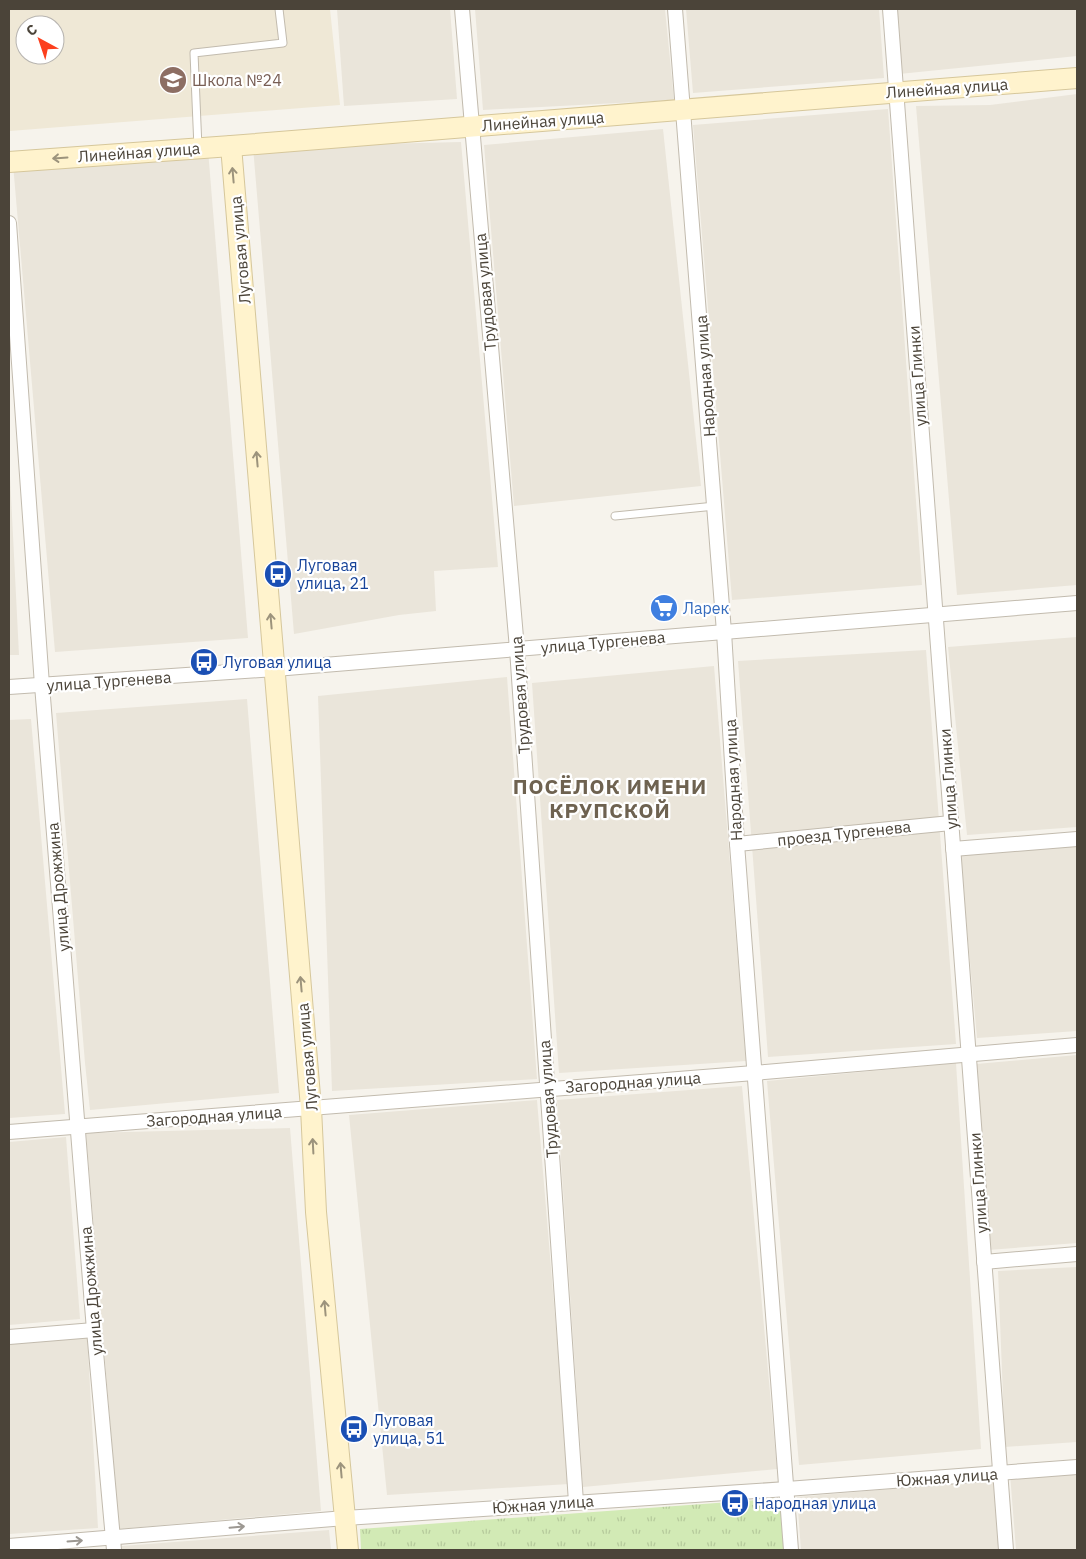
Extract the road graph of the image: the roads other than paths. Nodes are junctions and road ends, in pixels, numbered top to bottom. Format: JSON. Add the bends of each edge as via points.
{"nodes":[{"id":1,"x":279,"y":9,"type":"edge"},
{"id":2,"x":462,"y":9,"type":"edge"},
{"id":3,"x":675,"y":9,"type":"edge"},
{"id":4,"x":890,"y":9,"type":"edge"},
{"id":5,"x":1077,"y":78,"type":"edge"},
{"id":6,"x":896,"y":92,"type":"junction"},
{"id":7,"x":684,"y":110,"type":"junction"},
{"id":8,"x":471,"y":126,"type":"junction"},
{"id":9,"x":231,"y":146,"type":"junction"},
{"id":10,"x":198,"y":148,"type":"junction"},
{"id":11,"x":9,"y":162,"type":"edge"},
{"id":12,"x":9,"y":223,"type":"edge"},
{"id":13,"x":714,"y":506,"type":"junction"},
{"id":14,"x":614,"y":516,"type":"dead end"},
{"id":15,"x":1077,"y":603,"type":"edge"},
{"id":16,"x":935,"y":615,"type":"junction"},
{"id":17,"x":724,"y":632,"type":"junction"},
{"id":18,"x":517,"y":649,"type":"junction"},
{"id":19,"x":274,"y":669,"type":"junction"},
{"id":20,"x":42,"y":685,"type":"junction"},
{"id":21,"x":9,"y":687,"type":"edge"},
{"id":22,"x":951,"y":823,"type":"junction"},
{"id":23,"x":1077,"y":839,"type":"edge"},
{"id":24,"x":737,"y":844,"type":"junction"},
{"id":25,"x":953,"y":848,"type":"junction"},
{"id":26,"x":1077,"y":1045,"type":"edge"},
{"id":27,"x":968,"y":1055,"type":"junction"},
{"id":28,"x":754,"y":1073,"type":"junction"},
{"id":29,"x":547,"y":1088,"type":"junction"},
{"id":30,"x":311,"y":1108,"type":"junction"},
{"id":31,"x":77,"y":1126,"type":"junction"},
{"id":32,"x":9,"y":1132,"type":"edge"},
{"id":33,"x":1077,"y":1254,"type":"edge"},
{"id":34,"x":984,"y":1262,"type":"junction"},
{"id":35,"x":94,"y":1330,"type":"junction"},
{"id":36,"x":9,"y":1337,"type":"edge"},
{"id":37,"x":1077,"y":1467,"type":"edge"},
{"id":38,"x":1000,"y":1473,"type":"junction"},
{"id":39,"x":787,"y":1489,"type":"junction"},
{"id":40,"x":576,"y":1502,"type":"junction"},
{"id":41,"x":345,"y":1518,"type":"junction"},
{"id":42,"x":114,"y":1544,"type":"edge"},
{"id":43,"x":9,"y":1546,"type":"edge"},
{"id":44,"x":348,"y":1550,"type":"edge"},
{"id":45,"x":791,"y":1550,"type":"edge"},
{"id":46,"x":1006,"y":1550,"type":"edge"}],
"edges":[{"from":1,"to":10,"type":"lane","via":[[283,42],[194,53]]},
{"from":2,"to":8,"type":"street","name":"Трудовая улица"},
{"from":3,"to":7,"type":"street","name":"Народная улица"},
{"from":4,"to":6,"type":"street","name":"улица Глинки"},
{"from":5,"to":6,"type":"street","name":"Линейная улица"},
{"from":6,"to":7,"type":"street","name":"Линейная улица"},
{"from":6,"to":16,"type":"street","name":"улица Глинки"},
{"from":7,"to":8,"type":"street","name":"Линейная улица"},
{"from":7,"to":13,"type":"street","name":"Народная улица"},
{"from":8,"to":9,"type":"street","name":"Линейная улица"},
{"from":8,"to":18,"type":"street","name":"Трудовая улица"},
{"from":9,"to":10,"type":"street","name":"Линейная улица"},
{"from":19,"to":9,"type":"street","name":"Луговая улица","one_way":true},
{"from":10,"to":11,"type":"street","name":"Линейная улица","one_way":true},
{"from":12,"to":20,"type":"street","name":"улица Дрожжина"},
{"from":13,"to":14,"type":"lane"},
{"from":13,"to":17,"type":"street","name":"Народная улица"},
{"from":15,"to":16,"type":"street","name":"улица Тургенева"},
{"from":16,"to":17,"type":"street","name":"улица Тургенева"},
{"from":16,"to":22,"type":"street","name":"улица Глинки"},
{"from":17,"to":18,"type":"street","name":"улица Тургенева"},
{"from":17,"to":24,"type":"street","name":"Народная улица"},
{"from":18,"to":19,"type":"street","name":"улица Тургенева"},
{"from":18,"to":29,"type":"street","name":"Трудовая улица"},
{"from":19,"to":20,"type":"street","name":"улица Тургенева"},
{"from":30,"to":19,"type":"street","name":"Луговая улица","one_way":true},
{"from":20,"to":21,"type":"street","name":"улица Тургенева"},
{"from":20,"to":31,"type":"street","name":"улица Дрожжина"},
{"from":22,"to":24,"type":"street","name":"проезд Тургенева"},
{"from":22,"to":25,"type":"street","name":"улица Глинки"},
{"from":23,"to":25,"type":"street"},
{"from":24,"to":28,"type":"street","name":"Народная улица"},
{"from":25,"to":27,"type":"street","name":"улица Глинки"},
{"from":26,"to":27,"type":"street","name":"Загородная улица"},
{"from":27,"to":28,"type":"street","name":"Загородная улица"},
{"from":27,"to":34,"type":"street","name":"улица Глинки"},
{"from":28,"to":29,"type":"street","name":"Загородная улица"},
{"from":28,"to":39,"type":"street","name":"Народная улица"},
{"from":29,"to":30,"type":"street","name":"Загородная улица"},
{"from":29,"to":40,"type":"street","name":"Трудовая улица"},
{"from":30,"to":31,"type":"street","name":"Загородная улица"},
{"from":41,"to":30,"type":"street","name":"Луговая улица","one_way":true,"via":[[316,1212]]},
{"from":31,"to":32,"type":"street","name":"Загородная улица"},
{"from":31,"to":35,"type":"street","name":"улица Дрожжина"},
{"from":33,"to":34,"type":"street"},
{"from":34,"to":38,"type":"street","name":"улица Глинки"},
{"from":35,"to":36,"type":"street"},
{"from":35,"to":42,"type":"street","name":"улица Дрожжина"},
{"from":37,"to":38,"type":"street","name":"Южная улица"},
{"from":38,"to":39,"type":"street","name":"Южная улица"},
{"from":38,"to":46,"type":"street","name":"улица Глинки"},
{"from":39,"to":40,"type":"street","name":"Южная улица"},
{"from":39,"to":45,"type":"street","name":"Народная улица"},
{"from":40,"to":41,"type":"street","name":"Южная улица"},
{"from":42,"to":41,"type":"street","name":"Южная улица","one_way":true},
{"from":41,"to":44,"type":"street","name":"Луговая улица"},
{"from":43,"to":42,"type":"street","name":"Южная улица","one_way":true}]}
